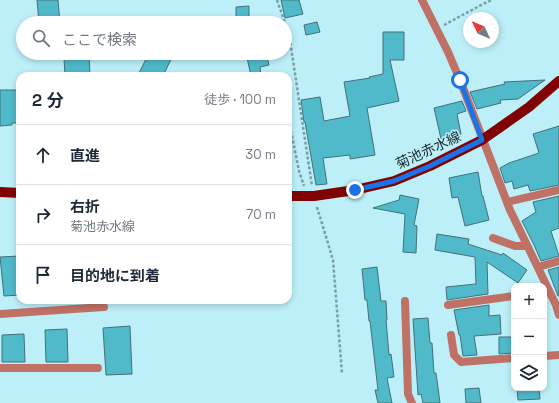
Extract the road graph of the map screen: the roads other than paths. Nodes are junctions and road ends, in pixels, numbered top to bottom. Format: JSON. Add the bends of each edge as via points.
{"nodes":[{"id":1,"x":422,"y":0,"type":"edge"},
{"id":2,"x":559,"y":81,"type":"edge"},
{"id":3,"x":482,"y":140,"type":"junction"},
{"id":4,"x":559,"y":190,"type":"edge"},
{"id":5,"x":0,"y":192,"type":"edge"},
{"id":6,"x":16,"y":193,"type":"edge"},
{"id":7,"x":292,"y":196,"type":"edge"},
{"id":8,"x":507,"y":202,"type":"junction"},
{"id":9,"x":493,"y":238,"type":"dead end"},
{"id":10,"x":527,"y":246,"type":"junction"},
{"id":11,"x":559,"y":262,"type":"edge"},
{"id":12,"x":538,"y":267,"type":"junction"},
{"id":13,"x":543,"y":283,"type":"edge"},
{"id":14,"x":547,"y":292,"type":"edge"},
{"id":15,"x":511,"y":296,"type":"edge"},
{"id":16,"x":405,"y":301,"type":"dead end"},
{"id":17,"x":448,"y":305,"type":"dead end"},
{"id":18,"x":104,"y":307,"type":"dead end"},
{"id":19,"x":0,"y":314,"type":"edge"},
{"id":20,"x":559,"y":315,"type":"edge"},
{"id":21,"x":452,"y":335,"type":"dead end"},
{"id":22,"x":559,"y":355,"type":"edge"},
{"id":23,"x":547,"y":356,"type":"edge"},
{"id":24,"x":511,"y":358,"type":"edge"},
{"id":25,"x":0,"y":368,"type":"edge"},
{"id":26,"x":98,"y":368,"type":"dead end"},
{"id":27,"x":412,"y":403,"type":"edge"}],
"edges":[{"from":1,"to":3,"type":"street","via":[[448,52]]},
{"from":2,"to":3,"type":"main road","name":"菊池赤水線","via":[[529,107]]},
{"from":3,"to":7,"type":"main road","name":"菊池赤水線","via":[[394,181],[355,190]]},
{"from":3,"to":8,"type":"street"},
{"from":4,"to":8,"type":"street"},
{"from":5,"to":6,"type":"main road"},
{"from":8,"to":10,"type":"street"},
{"from":9,"to":10,"type":"street","via":[[515,246]]},
{"from":10,"to":12,"type":"street"},
{"from":11,"to":12,"type":"street"},
{"from":12,"to":13,"type":"street"},
{"from":14,"to":20,"type":"street","via":[[556,305]]},
{"from":15,"to":17,"type":"street"},
{"from":16,"to":27,"type":"street","via":[[408,394]]},
{"from":18,"to":19,"type":"street"},
{"from":21,"to":24,"type":"street","via":[[454,355],[461,362]]},
{"from":22,"to":23,"type":"street"},
{"from":25,"to":26,"type":"street"}]}
